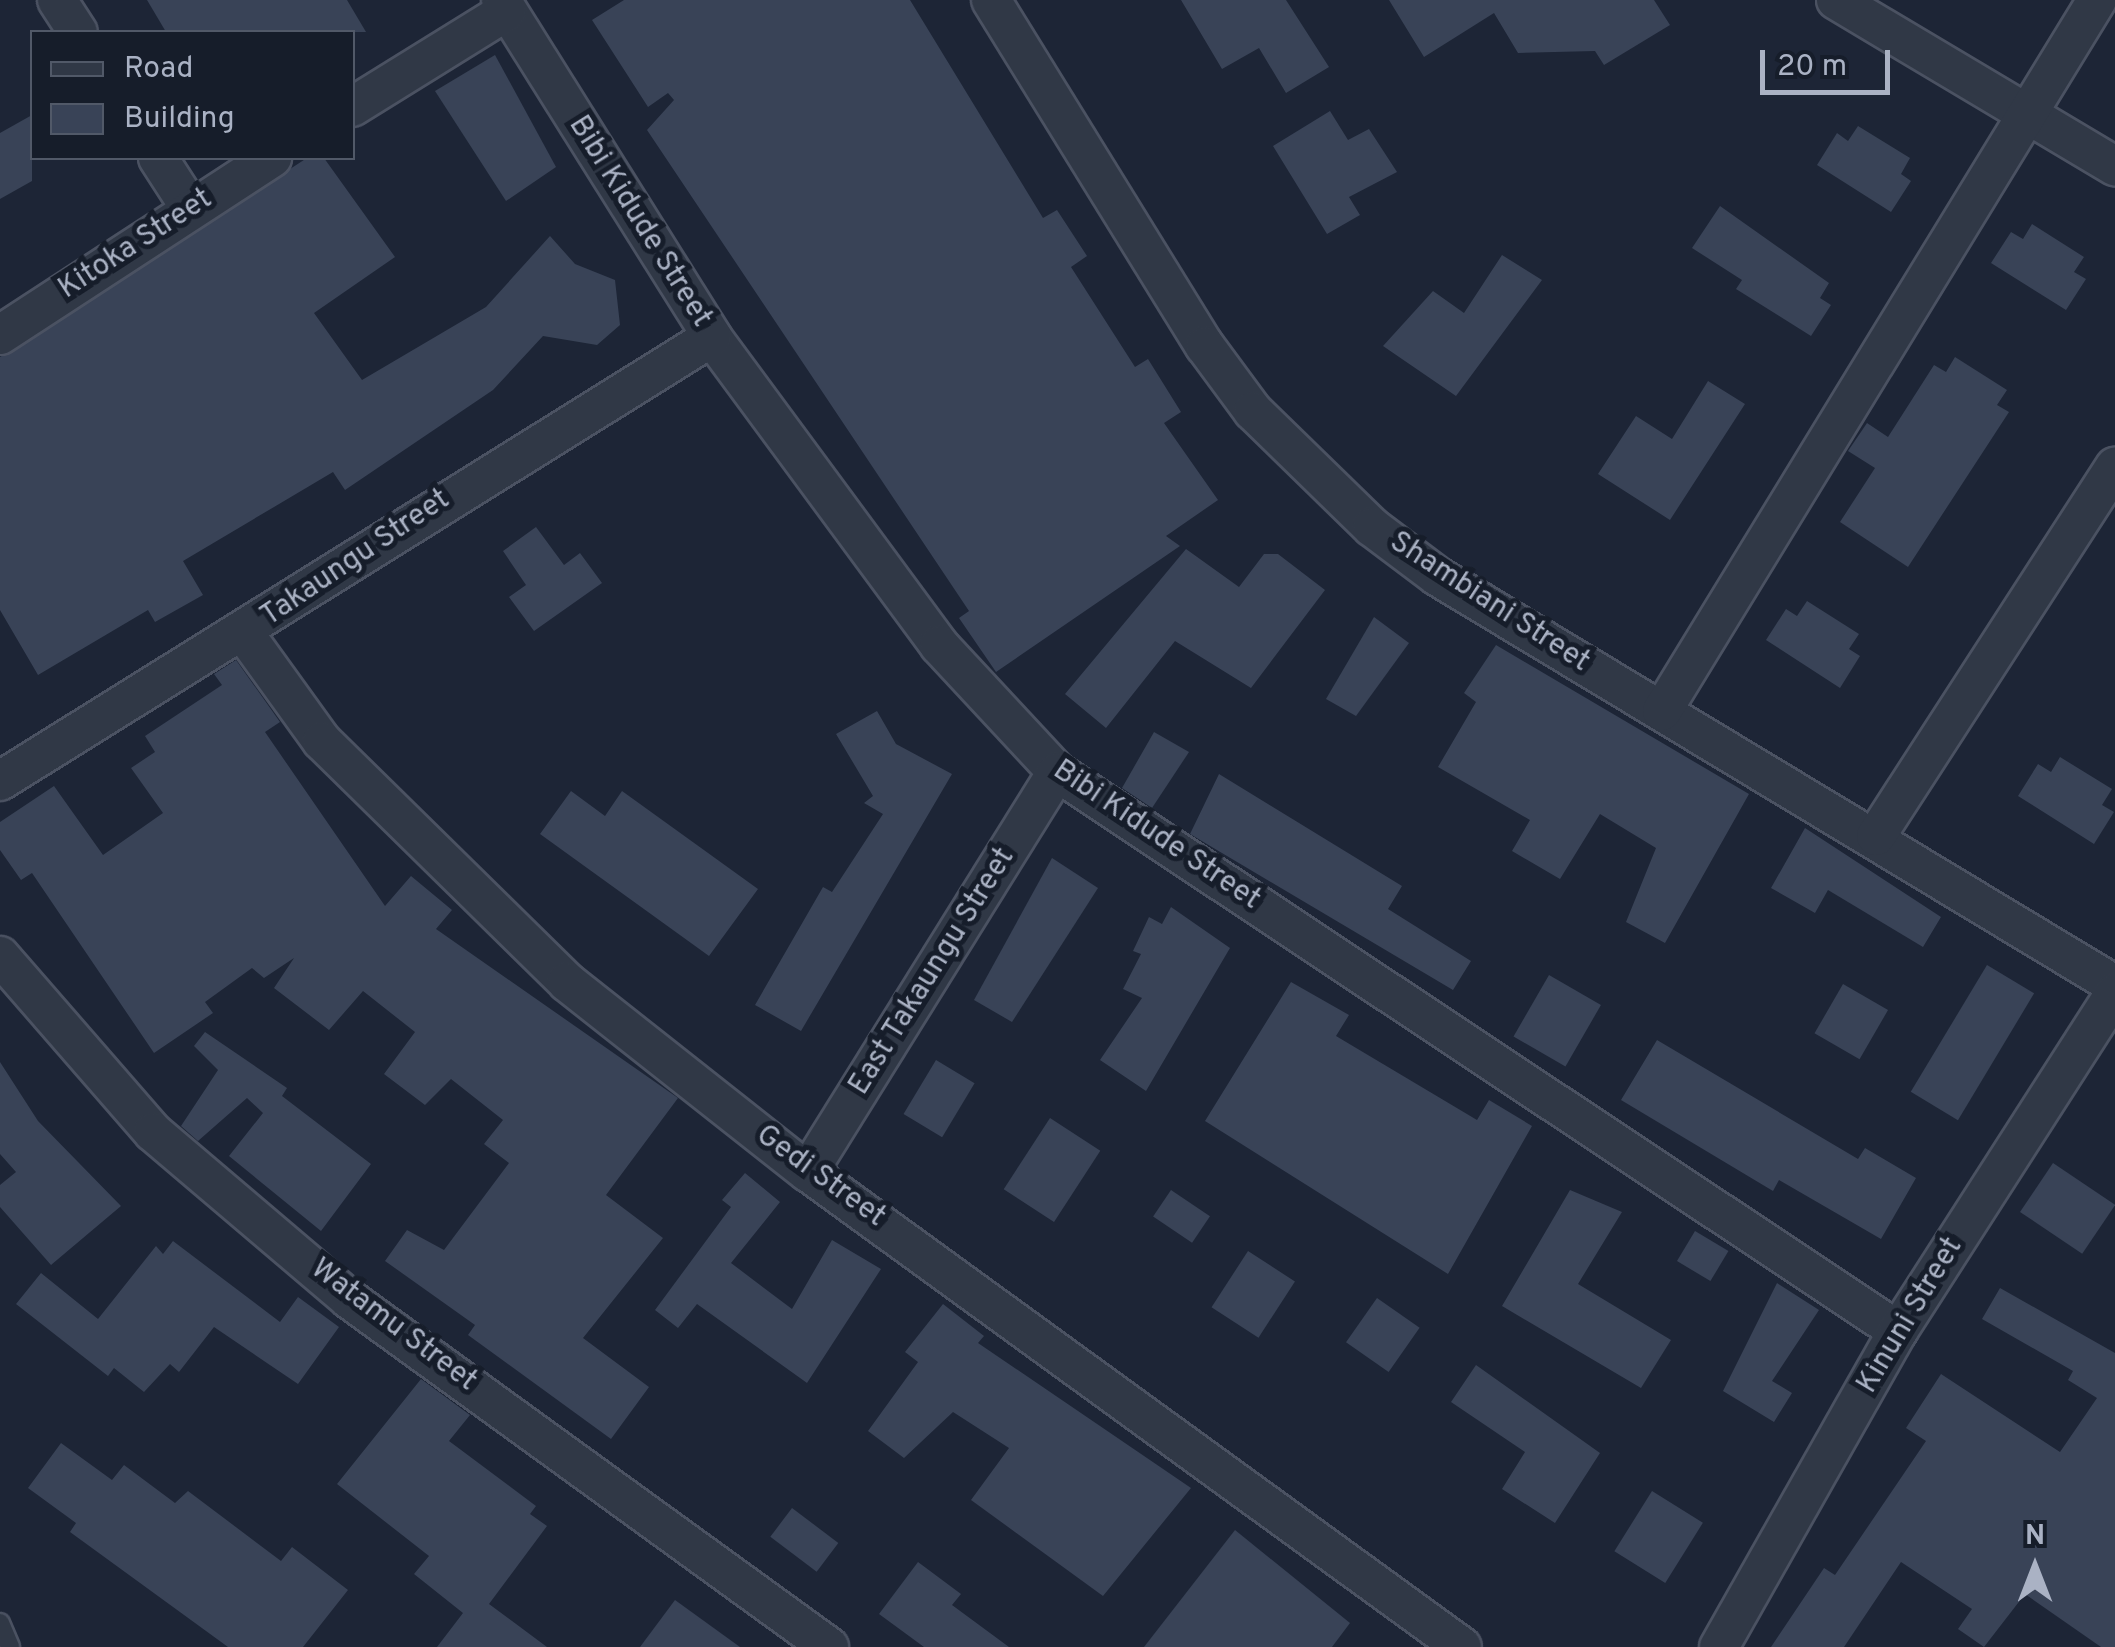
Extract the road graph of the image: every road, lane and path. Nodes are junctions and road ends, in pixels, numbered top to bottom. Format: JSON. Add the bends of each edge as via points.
{"nodes":[{"id":1,"x":57,"y":0,"type":"edge"},
{"id":2,"x":992,"y":0,"type":"edge"},
{"id":3,"x":1836,"y":0,"type":"edge"},
{"id":4,"x":2097,"y":0,"type":"edge"},
{"id":5,"x":504,"y":5,"type":"edge"},
{"id":6,"x":77,"y":30,"type":"edge"},
{"id":7,"x":355,"y":105,"type":"edge"},
{"id":8,"x":2028,"y":112,"type":"junction"},
{"id":9,"x":159,"y":160,"type":"edge"},
{"id":10,"x":269,"y":160,"type":"edge"},
{"id":11,"x":2115,"y":166,"type":"edge"},
{"id":12,"x":190,"y":209,"type":"junction"},
{"id":13,"x":0,"y":335,"type":"edge"},
{"id":14,"x":712,"y":337,"type":"junction"},
{"id":15,"x":2115,"y":468,"type":"edge"},
{"id":16,"x":244,"y":633,"type":"junction"},
{"id":17,"x":1662,"y":711,"type":"junction"},
{"id":18,"x":1057,"y":772,"type":"junction"},
{"id":19,"x":0,"y":781,"type":"edge"},
{"id":20,"x":1876,"y":836,"type":"junction"},
{"id":21,"x":0,"y":956,"type":"edge"},
{"id":22,"x":2115,"y":985,"type":"edge"},
{"id":23,"x":2115,"y":993,"type":"edge"},
{"id":24,"x":808,"y":1172,"type":"junction"},
{"id":25,"x":1898,"y":1331,"type":"junction"},
{"id":26,"x":0,"y":1623,"type":"edge"},
{"id":27,"x":10,"y":1647,"type":"edge"},
{"id":28,"x":829,"y":1647,"type":"edge"},
{"id":29,"x":1462,"y":1647,"type":"edge"},
{"id":30,"x":1719,"y":1647,"type":"edge"}],
"edges":[{"from":1,"to":6,"type":"street"},
{"from":2,"to":17,"type":"street","name":"Shambiani Street","via":[[1148,266],[1252,411],[1314,476],[1437,576]]},
{"from":3,"to":8,"type":"street"},
{"from":4,"to":8,"type":"street"},
{"from":5,"to":7,"type":"street"},
{"from":5,"to":14,"type":"street","name":"Bibi Kidude Street"},
{"from":8,"to":11,"type":"street"},
{"from":8,"to":17,"type":"street"},
{"from":9,"to":12,"type":"street"},
{"from":10,"to":12,"type":"street","name":"Kitoka Street"},
{"from":12,"to":13,"type":"street","name":"Kitoka Street"},
{"from":14,"to":16,"type":"street","name":"Takaungu Street"},
{"from":14,"to":18,"type":"street","name":"Bibi Kidude Street","via":[[939,645]]},
{"from":15,"to":20,"type":"street"},
{"from":16,"to":19,"type":"street","name":"Takaungu Street"},
{"from":16,"to":24,"type":"street","name":"Gedi Street","via":[[322,740],[426,848],[567,982]]},
{"from":17,"to":20,"type":"street","name":"Shambiani Street"},
{"from":18,"to":24,"type":"street","name":"East Takaungu Street"},
{"from":18,"to":25,"type":"street","name":"Bibi Kidude Street"},
{"from":20,"to":22,"type":"street","name":"Shambiani Street"},
{"from":21,"to":28,"type":"street","name":"Watamu Street","via":[[152,1132],[349,1299]]},
{"from":23,"to":25,"type":"street","name":"Kinuni Street"},
{"from":24,"to":29,"type":"street","name":"Gedi Street"},
{"from":25,"to":30,"type":"street","name":"Kinuni Street"},
{"from":26,"to":27,"type":"lane"}]}
